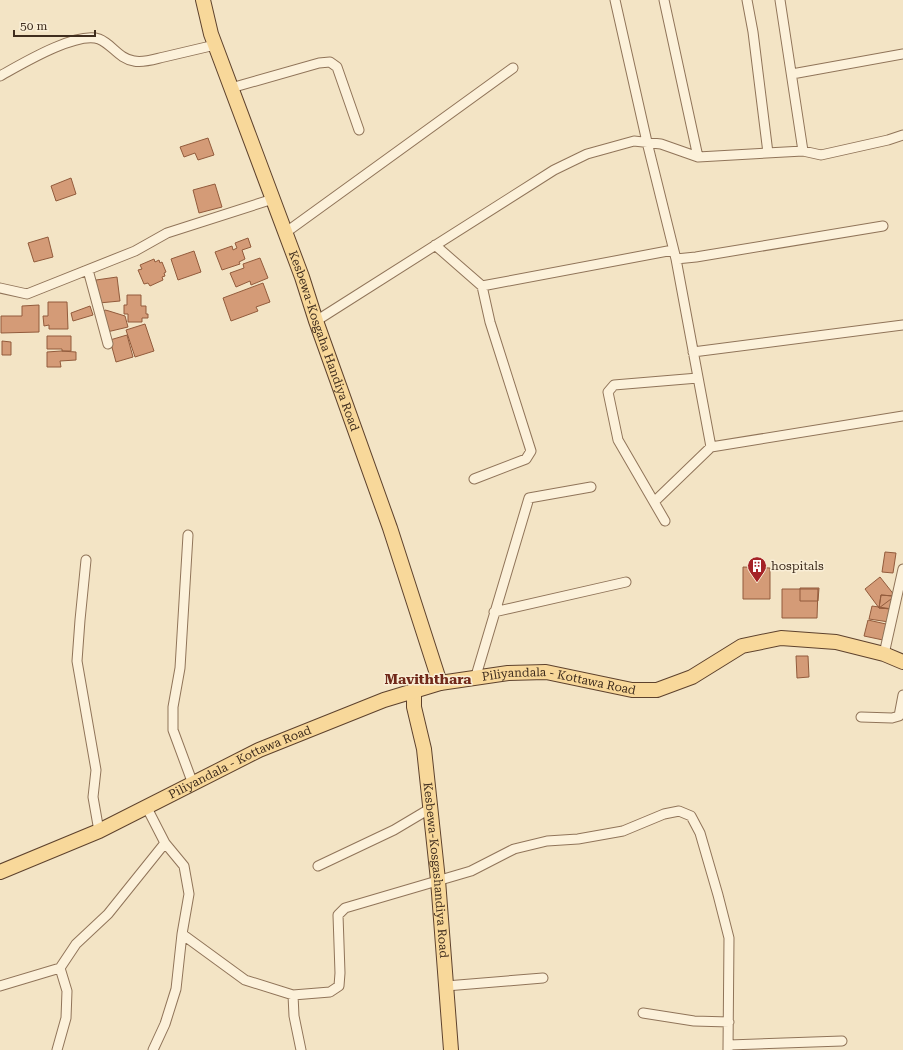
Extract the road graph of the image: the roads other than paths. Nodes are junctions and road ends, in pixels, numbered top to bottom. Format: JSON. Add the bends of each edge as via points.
{"nodes":[{"id":1,"x":203,"y":0,"type":"edge"},
{"id":2,"x":614,"y":0,"type":"edge"},
{"id":3,"x":664,"y":0,"type":"edge"},
{"id":4,"x":747,"y":0,"type":"edge"},
{"id":5,"x":780,"y":0,"type":"edge"},
{"id":6,"x":215,"y":45,"type":"junction"},
{"id":7,"x":903,"y":54,"type":"edge"},
{"id":8,"x":513,"y":68,"type":"dead end"},
{"id":9,"x":792,"y":74,"type":"junction"},
{"id":10,"x":0,"y":76,"type":"edge"},
{"id":11,"x":231,"y":88,"type":"junction"},
{"id":12,"x":359,"y":130,"type":"dead end"},
{"id":13,"x":903,"y":135,"type":"edge"},
{"id":14,"x":647,"y":142,"type":"junction"},
{"id":15,"x":803,"y":151,"type":"junction"},
{"id":16,"x":768,"y":153,"type":"junction"},
{"id":17,"x":698,"y":157,"type":"junction"},
{"id":18,"x":273,"y":199,"type":"junction"},
{"id":19,"x":883,"y":226,"type":"dead end"},
{"id":20,"x":285,"y":233,"type":"junction"},
{"id":21,"x":435,"y":245,"type":"junction"},
{"id":22,"x":675,"y":254,"type":"junction"},
{"id":23,"x":88,"y":270,"type":"junction"},
{"id":24,"x":482,"y":286,"type":"junction"},
{"id":25,"x":0,"y":288,"type":"edge"},
{"id":26,"x":316,"y":321,"type":"junction"},
{"id":27,"x":903,"y":325,"type":"edge"},
{"id":28,"x":108,"y":344,"type":"dead end"},
{"id":29,"x":693,"y":352,"type":"junction"},
{"id":30,"x":698,"y":378,"type":"junction"},
{"id":31,"x":903,"y":416,"type":"edge"},
{"id":32,"x":711,"y":447,"type":"junction"},
{"id":33,"x":474,"y":479,"type":"dead end"},
{"id":34,"x":591,"y":487,"type":"dead end"},
{"id":35,"x":654,"y":502,"type":"junction"},
{"id":36,"x":665,"y":521,"type":"dead end"},
{"id":37,"x":188,"y":536,"type":"dead end"},
{"id":38,"x":86,"y":560,"type":"dead end"},
{"id":39,"x":903,"y":569,"type":"edge"},
{"id":40,"x":626,"y":582,"type":"dead end"},
{"id":41,"x":494,"y":612,"type":"junction"},
{"id":42,"x":884,"y":654,"type":"junction"},
{"id":43,"x":903,"y":662,"type":"edge"},
{"id":44,"x":475,"y":678,"type":"junction"},
{"id":45,"x":440,"y":683,"type":"junction"},
{"id":46,"x":414,"y":692,"type":"junction"},
{"id":47,"x":903,"y":695,"type":"edge"},
{"id":48,"x":861,"y":717,"type":"dead end"},
{"id":49,"x":193,"y":784,"type":"junction"},
{"id":50,"x":147,"y":808,"type":"junction"},
{"id":51,"x":431,"y":808,"type":"junction"},
{"id":52,"x":99,"y":831,"type":"junction"},
{"id":53,"x":165,"y":843,"type":"junction"},
{"id":54,"x":318,"y":866,"type":"dead end"},
{"id":55,"x":0,"y":872,"type":"edge"},
{"id":56,"x":438,"y":880,"type":"junction"},
{"id":57,"x":182,"y":934,"type":"junction"},
{"id":58,"x":60,"y":968,"type":"junction"},
{"id":59,"x":543,"y":978,"type":"dead end"},
{"id":60,"x":0,"y":986,"type":"edge"},
{"id":61,"x":446,"y":986,"type":"junction"},
{"id":62,"x":292,"y":996,"type":"junction"},
{"id":63,"x":643,"y":1013,"type":"dead end"},
{"id":64,"x":729,"y":1022,"type":"junction"},
{"id":65,"x":842,"y":1041,"type":"dead end"},
{"id":66,"x":729,"y":1047,"type":"edge"},
{"id":67,"x":56,"y":1050,"type":"edge"},
{"id":68,"x":153,"y":1050,"type":"edge"},
{"id":69,"x":301,"y":1050,"type":"edge"},
{"id":70,"x":451,"y":1050,"type":"edge"}],
"edges":[{"from":1,"to":6,"type":"main road","name":"Kesbewa-Kosgaha Handiya Road"},
{"from":2,"to":14,"type":"street"},
{"from":3,"to":17,"type":"street"},
{"from":4,"to":16,"type":"street"},
{"from":5,"to":9,"type":"street"},
{"from":6,"to":10,"type":"street","via":[[135,62],[125,59],[98,38],[89,38],[47,50]]},
{"from":6,"to":11,"type":"main road","name":"Kesbewa-Kosgaha Handiya Road"},
{"from":7,"to":9,"type":"street"},
{"from":8,"to":20,"type":"street"},
{"from":9,"to":15,"type":"street"},
{"from":11,"to":12,"type":"street","via":[[330,62],[337,67]]},
{"from":11,"to":18,"type":"main road","name":"Kesbewa-Kosgaha Handiya Road"},
{"from":13,"to":15,"type":"street","via":[[821,155]]},
{"from":14,"to":17,"type":"street","via":[[662,144]]},
{"from":14,"to":21,"type":"street","via":[[634,141],[587,154],[554,170]]},
{"from":14,"to":22,"type":"street"},
{"from":15,"to":16,"type":"street"},
{"from":16,"to":17,"type":"street"},
{"from":18,"to":20,"type":"main road","name":"Kesbewa-Kosgaha Handiya Road"},
{"from":18,"to":23,"type":"street","via":[[167,233],[135,251]]},
{"from":19,"to":22,"type":"street","via":[[704,256]]},
{"from":20,"to":26,"type":"main road","name":"Kesbewa-Kosgaha Handiya Road"},
{"from":21,"to":24,"type":"street"},
{"from":21,"to":26,"type":"street"},
{"from":22,"to":24,"type":"street"},
{"from":22,"to":29,"type":"street"},
{"from":23,"to":25,"type":"street","via":[[27,294]]},
{"from":23,"to":28,"type":"street"},
{"from":24,"to":33,"type":"street","via":[[490,322],[531,451],[526,459]]},
{"from":26,"to":45,"type":"main road","name":"Kesbewa-Kosgaha Handiya Road","via":[[390,528]]},
{"from":27,"to":29,"type":"street"},
{"from":29,"to":30,"type":"street"},
{"from":30,"to":32,"type":"street"},
{"from":30,"to":35,"type":"street","via":[[614,385],[608,392],[618,440]]},
{"from":31,"to":32,"type":"street"},
{"from":32,"to":35,"type":"street"},
{"from":34,"to":41,"type":"street","via":[[529,498]]},
{"from":35,"to":36,"type":"street"},
{"from":37,"to":49,"type":"street","via":[[180,668],[173,707],[173,730]]},
{"from":38,"to":52,"type":"street","via":[[77,661],[96,770],[93,798]]},
{"from":39,"to":42,"type":"street"},
{"from":40,"to":41,"type":"street"},
{"from":41,"to":44,"type":"street"},
{"from":42,"to":43,"type":"main road","name":"Piliyandala - Kottawa Road"},
{"from":42,"to":44,"type":"main road","name":"Piliyandala - Kottawa Road","via":[[836,642],[782,638],[742,646],[692,677],[657,690],[632,690],[546,672],[508,673]]},
{"from":44,"to":45,"type":"main road","name":"Piliyandala - Kottawa Road"},
{"from":45,"to":46,"type":"main road","name":"Piliyandala - Kottawa Road"},
{"from":46,"to":49,"type":"main road","name":"Piliyandala - Kottawa Road","via":[[384,700],[259,750]]},
{"from":46,"to":51,"type":"main road","name":"Kesbewa-Kosgashandiya Road","via":[[414,706],[424,750]]},
{"from":47,"to":48,"type":"street","via":[[900,716]]},
{"from":49,"to":50,"type":"main road","name":"Piliyandala - Kottawa Road"},
{"from":50,"to":52,"type":"main road","name":"Piliyandala - Kottawa Road"},
{"from":50,"to":53,"type":"street"},
{"from":51,"to":54,"type":"street","via":[[394,830]]},
{"from":51,"to":56,"type":"main road","name":"Kesbewa-Kosgashandiya Road"},
{"from":52,"to":55,"type":"main road","name":"Piliyandala - Kottawa Road"},
{"from":53,"to":57,"type":"street","via":[[184,866],[189,894]]},
{"from":53,"to":58,"type":"street","via":[[108,914],[76,944]]},
{"from":56,"to":61,"type":"main road","name":"Kesbewa-Kosgashandiya Road"},
{"from":56,"to":62,"type":"street","via":[[345,908],[338,915],[339,986],[330,992]]},
{"from":56,"to":64,"type":"street","via":[[471,871],[514,849],[547,841],[578,839],[623,831],[664,814],[679,812],[691,816],[700,833],[729,938]]},
{"from":57,"to":62,"type":"street","via":[[245,980]]},
{"from":57,"to":68,"type":"street","via":[[176,989],[165,1024]]},
{"from":58,"to":60,"type":"street"},
{"from":58,"to":67,"type":"street","via":[[67,991],[66,1018]]},
{"from":59,"to":61,"type":"street"},
{"from":61,"to":70,"type":"main road","name":"Kesbewa-Kosgashandiya Road"},
{"from":62,"to":69,"type":"street"},
{"from":63,"to":64,"type":"street","via":[[694,1021]]},
{"from":64,"to":66,"type":"street"},
{"from":65,"to":66,"type":"street"}]}
